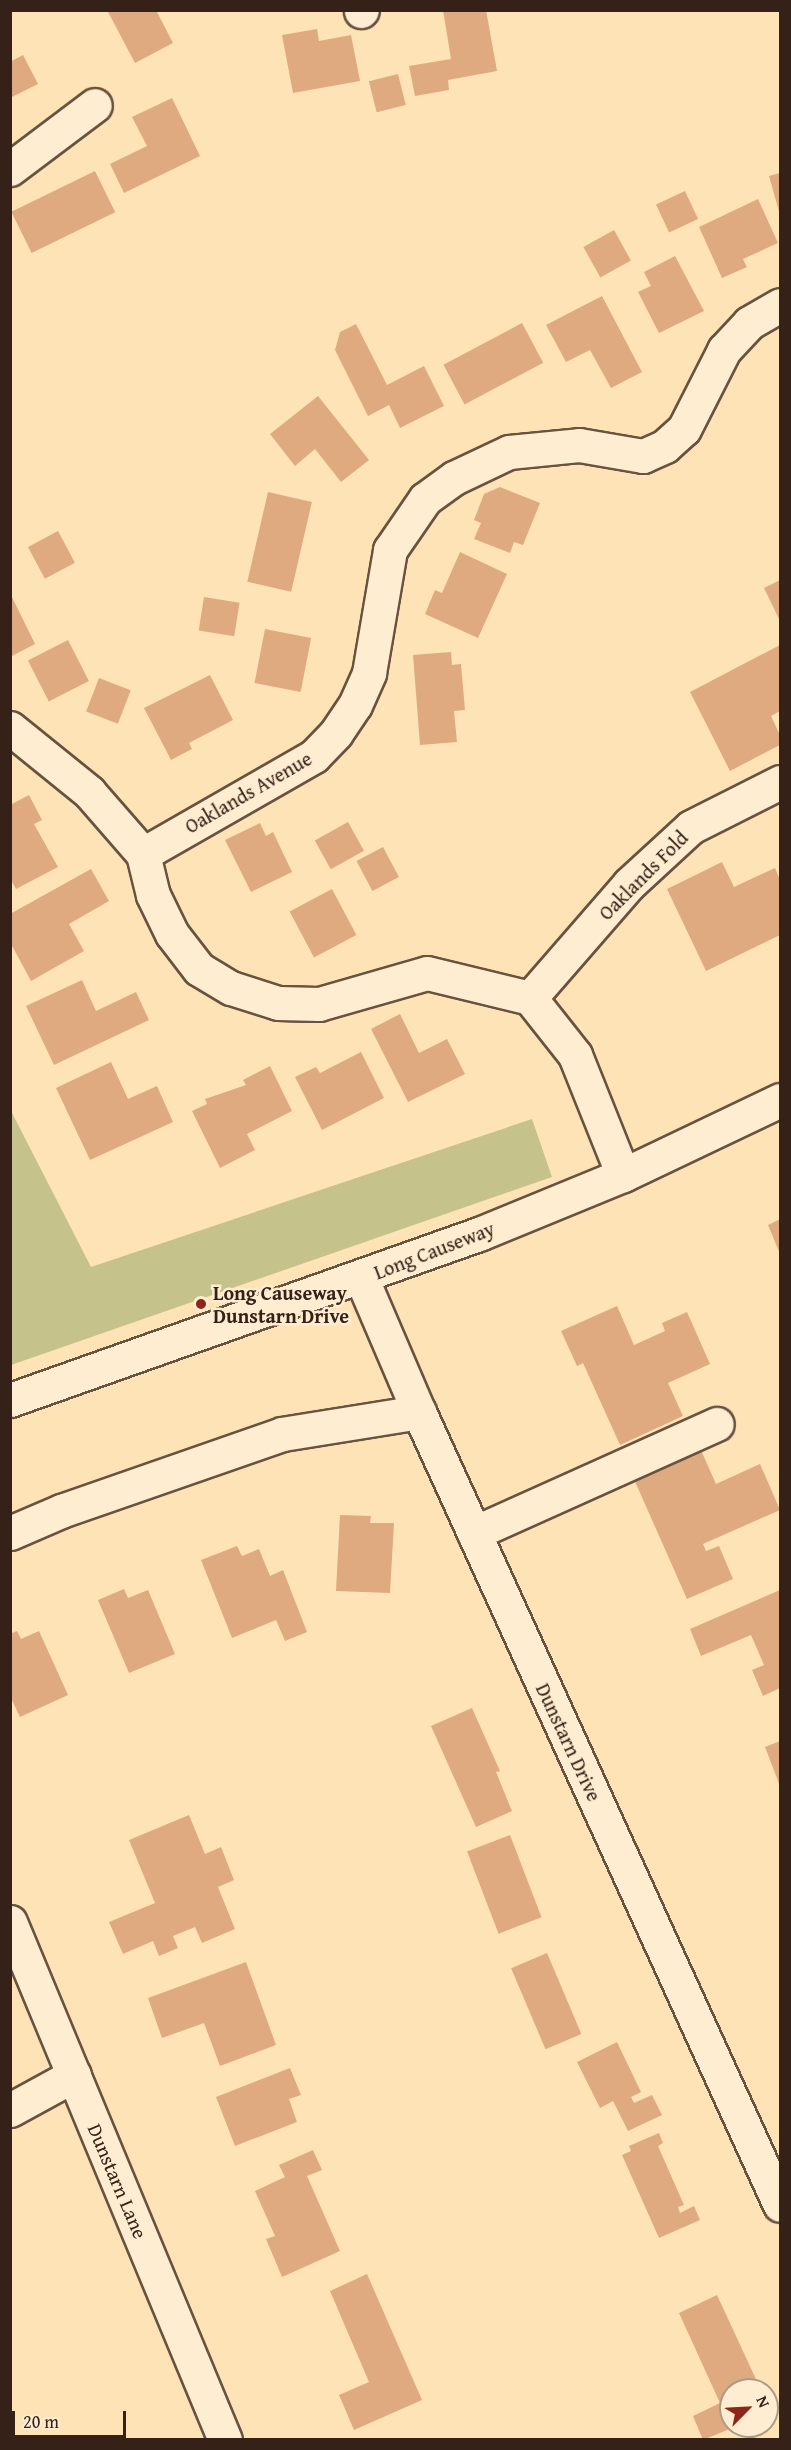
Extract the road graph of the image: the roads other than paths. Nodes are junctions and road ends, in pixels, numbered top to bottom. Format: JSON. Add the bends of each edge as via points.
{"nodes":[{"id":1,"x":95,"y":105,"type":"dead end"},
{"id":2,"x":10,"y":169,"type":"edge"},
{"id":3,"x":780,"y":305,"type":"edge"},
{"id":4,"x":10,"y":728,"type":"edge"},
{"id":5,"x":780,"y":782,"type":"edge"},
{"id":6,"x":143,"y":854,"type":"junction"},
{"id":7,"x":530,"y":998,"type":"junction"},
{"id":8,"x":780,"y":1100,"type":"edge"},
{"id":9,"x":623,"y":1175,"type":"junction"},
{"id":10,"x":362,"y":1277,"type":"junction"},
{"id":11,"x":10,"y":1400,"type":"edge"},
{"id":12,"x":419,"y":1412,"type":"junction"},
{"id":13,"x":717,"y":1424,"type":"dead end"},
{"id":14,"x":10,"y":1533,"type":"edge"},
{"id":15,"x":474,"y":1533,"type":"junction"},
{"id":16,"x":10,"y":1922,"type":"edge"},
{"id":17,"x":74,"y":2075,"type":"junction"},
{"id":18,"x":10,"y":2110,"type":"edge"},
{"id":19,"x":780,"y":2205,"type":"edge"},
{"id":20,"x":225,"y":2439,"type":"edge"}],
"edges":[{"from":1,"to":2,"type":"street"},
{"from":3,"to":6,"type":"street","name":"Oaklands Avenue","via":[[749,323],[724,350],[684,429],[665,446],[643,456],[579,445],[509,452],[454,478],[425,499],[390,550],[369,673],[355,705],[336,733],[314,756]]},
{"from":4,"to":6,"type":"street","via":[[89,792]]},
{"from":5,"to":7,"type":"street","name":"Oaklands Fold","via":[[691,827],[630,884]]},
{"from":6,"to":7,"type":"street","via":[[153,895],[172,934],[199,969],[231,988],[278,1003],[319,1004],[427,973]]},
{"from":7,"to":9,"type":"street","via":[[575,1055]]},
{"from":8,"to":9,"type":"street","name":"Long Causeway"},
{"from":9,"to":10,"type":"street","name":"Long Causeway"},
{"from":10,"to":11,"type":"street","name":"Long Causeway"},
{"from":10,"to":12,"type":"street","name":"Dunstarn Drive"},
{"from":12,"to":14,"type":"street","via":[[282,1434],[61,1511]]},
{"from":12,"to":15,"type":"street","name":"Dunstarn Drive"},
{"from":13,"to":15,"type":"street"},
{"from":15,"to":19,"type":"street","name":"Dunstarn Drive"},
{"from":16,"to":17,"type":"street","name":"Dunstarn Lane"},
{"from":17,"to":18,"type":"street"},
{"from":17,"to":20,"type":"street","name":"Dunstarn Lane"}]}
